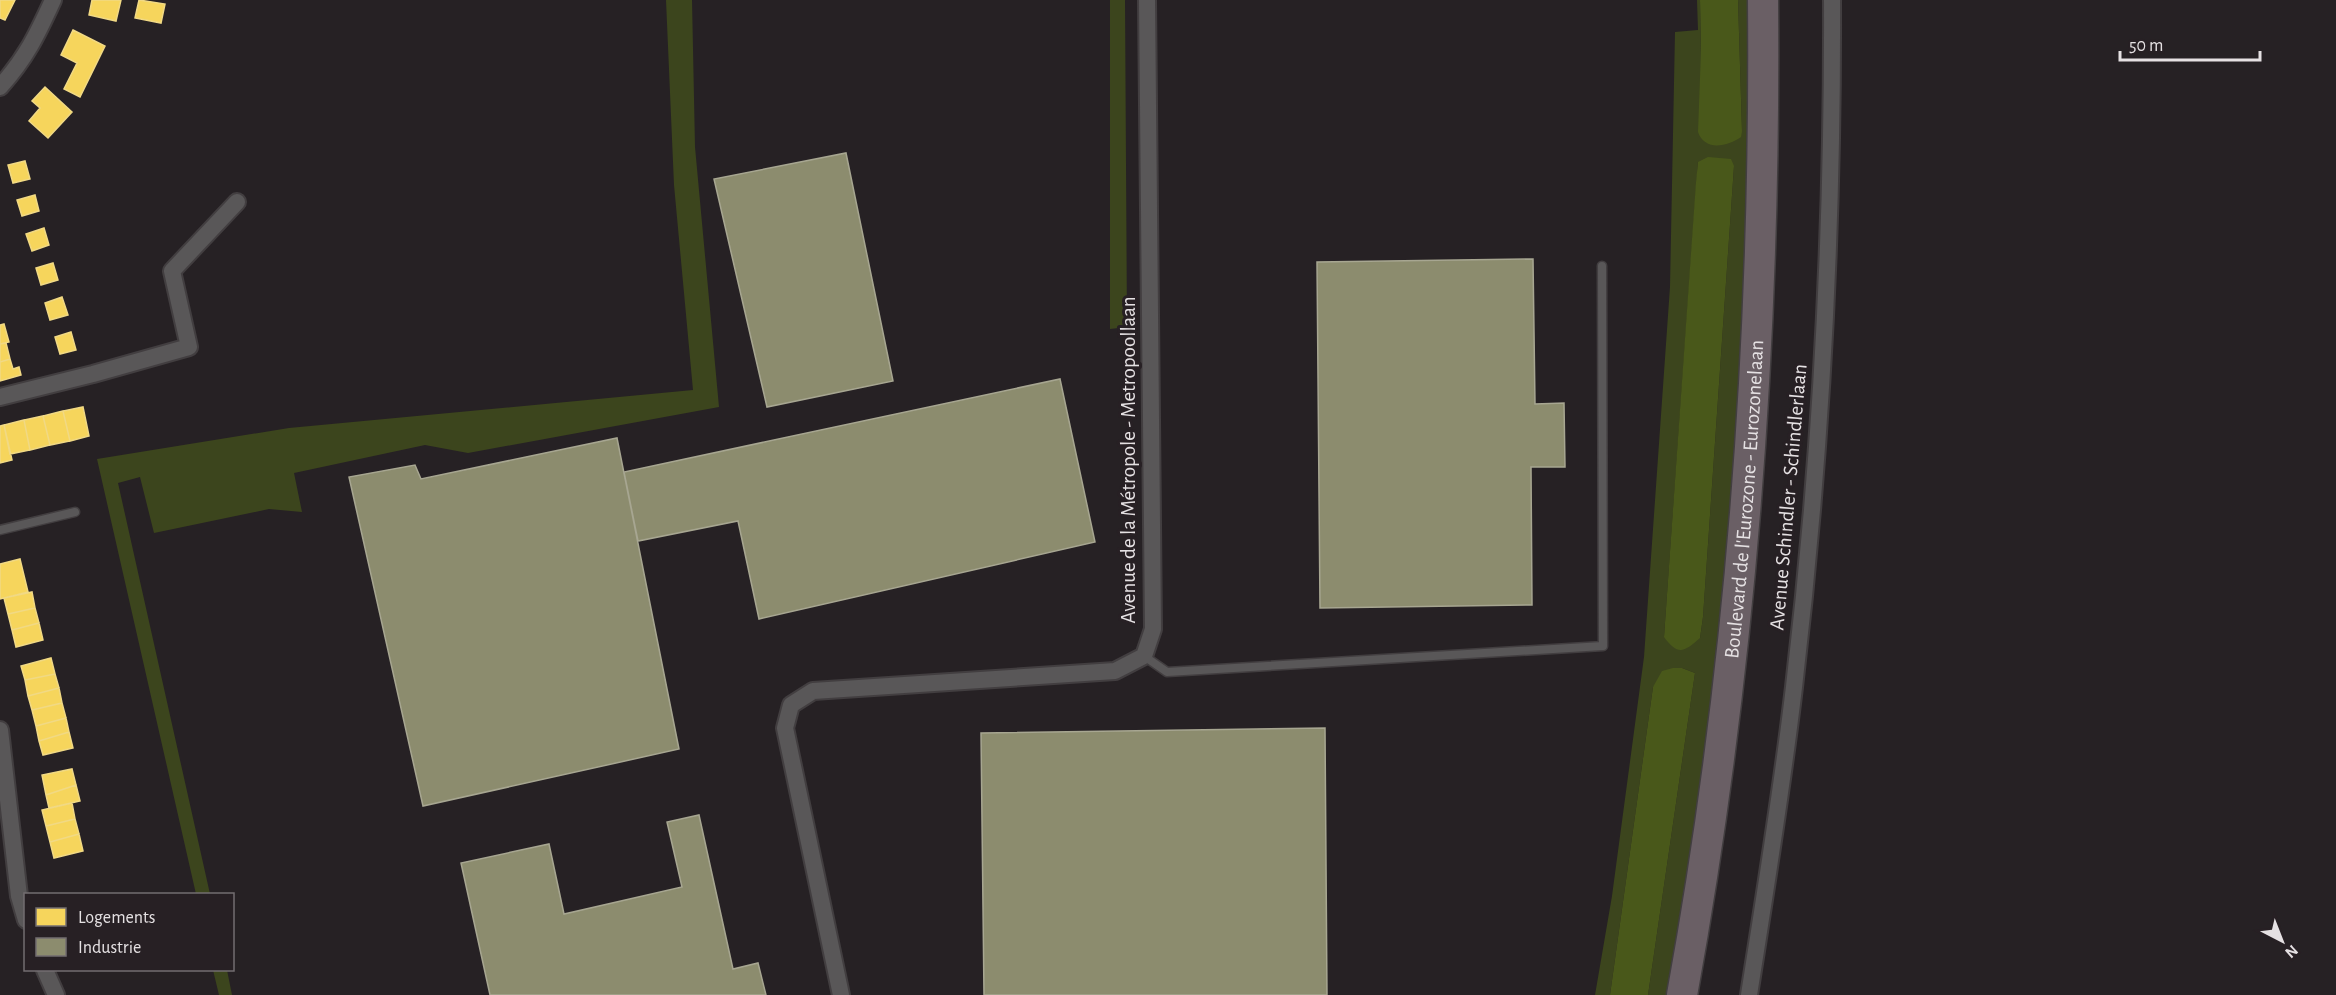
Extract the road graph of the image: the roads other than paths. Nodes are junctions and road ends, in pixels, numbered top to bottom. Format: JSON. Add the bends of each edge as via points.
{"nodes":[{"id":1,"x":53,"y":0,"type":"edge"},
{"id":2,"x":1147,"y":0,"type":"edge"},
{"id":3,"x":1763,"y":0,"type":"edge"},
{"id":4,"x":1832,"y":0,"type":"edge"},
{"id":5,"x":0,"y":87,"type":"edge"},
{"id":6,"x":237,"y":202,"type":"dead end"},
{"id":7,"x":1602,"y":266,"type":"dead end"},
{"id":8,"x":0,"y":397,"type":"edge"},
{"id":9,"x":75,"y":512,"type":"dead end"},
{"id":10,"x":0,"y":530,"type":"edge"},
{"id":11,"x":1144,"y":656,"type":"junction"},
{"id":12,"x":0,"y":730,"type":"edge"},
{"id":13,"x":24,"y":913,"type":"edge"},
{"id":14,"x":46,"y":971,"type":"edge"},
{"id":15,"x":56,"y":995,"type":"edge"},
{"id":16,"x":841,"y":995,"type":"edge"},
{"id":17,"x":1682,"y":995,"type":"edge"},
{"id":18,"x":1749,"y":995,"type":"edge"}],
"edges":[{"from":1,"to":5,"type":"street","via":[[37,37]]},
{"from":2,"to":11,"type":"street","name":"Avenue de la Métropole - Metropoollaan","via":[[1153,629]]},
{"from":3,"to":17,"type":"highway","name":"Boulevard de l'Eurozone - Eurozonelaan","via":[[1760,251],[1744,525],[1731,661]]},
{"from":4,"to":18,"type":"street","name":"Avenue Schindler - Schindlerlaan","via":[[1827,267],[1815,465],[1794,687]]},
{"from":6,"to":8,"type":"street","via":[[172,271],[189,347]]},
{"from":7,"to":11,"type":"lane","via":[[1603,646],[1167,672]]},
{"from":9,"to":10,"type":"lane"},
{"from":11,"to":16,"type":"street","via":[[1115,671],[813,691],[791,705],[784,728]]},
{"from":12,"to":13,"type":"street"},
{"from":14,"to":15,"type":"street"}]}
